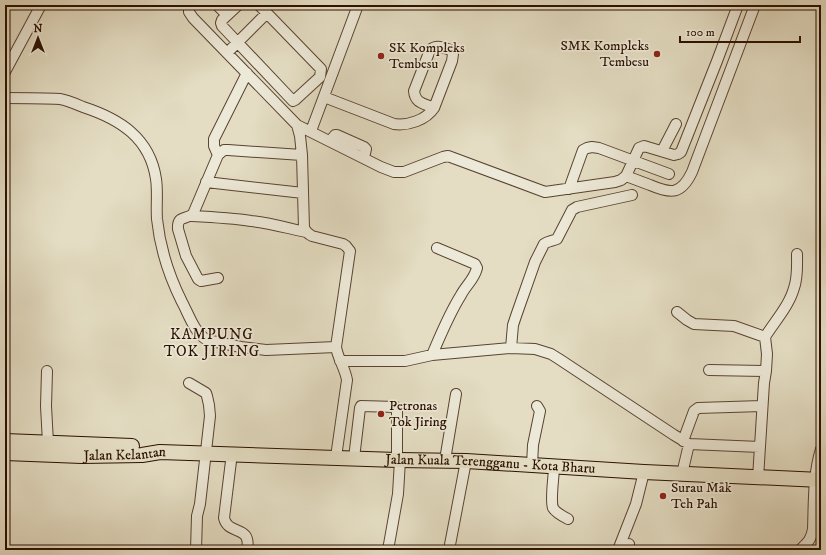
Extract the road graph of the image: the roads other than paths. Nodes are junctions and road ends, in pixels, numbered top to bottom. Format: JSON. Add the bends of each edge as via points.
{"nodes":[{"id":1,"x":40,"y":5,"type":"edge"},
{"id":2,"x":189,"y":5,"type":"edge"},
{"id":3,"x":217,"y":5,"type":"edge"},
{"id":4,"x":238,"y":5,"type":"edge"},
{"id":5,"x":259,"y":5,"type":"edge"},
{"id":6,"x":358,"y":5,"type":"edge"},
{"id":7,"x":738,"y":5,"type":"edge"},
{"id":8,"x":755,"y":5,"type":"edge"},
{"id":9,"x":266,"y":13,"type":"junction"},
{"id":10,"x":227,"y":15,"type":"junction"},
{"id":11,"x":238,"y":42,"type":"junction"},
{"id":12,"x":227,"y":53,"type":"junction"},
{"id":13,"x":5,"y":72,"type":"edge"},
{"id":14,"x":247,"y":74,"type":"junction"},
{"id":15,"x":324,"y":97,"type":"junction"},
{"id":16,"x":5,"y":98,"type":"edge"},
{"id":17,"x":434,"y":108,"type":"junction"},
{"id":18,"x":676,"y":124,"type":"dead end"},
{"id":19,"x":297,"y":125,"type":"junction"},
{"id":20,"x":311,"y":132,"type":"junction"},
{"id":21,"x":662,"y":152,"type":"junction"},
{"id":22,"x":218,"y":155,"type":"junction"},
{"id":23,"x":302,"y":155,"type":"junction"},
{"id":24,"x":633,"y":160,"type":"junction"},
{"id":25,"x":669,"y":174,"type":"dead end"},
{"id":26,"x":626,"y":176,"type":"junction"},
{"id":27,"x":206,"y":182,"type":"junction"},
{"id":28,"x":569,"y":189,"type":"junction"},
{"id":29,"x":302,"y":193,"type":"junction"},
{"id":30,"x":632,"y":196,"type":"dead end"},
{"id":31,"x":192,"y":216,"type":"junction"},
{"id":32,"x":306,"y":232,"type":"junction"},
{"id":33,"x":437,"y":248,"type":"dead end"},
{"id":34,"x":797,"y":254,"type":"dead end"},
{"id":35,"x":218,"y":278,"type":"dead end"},
{"id":36,"x":677,"y":312,"type":"dead end"},
{"id":37,"x":765,"y":336,"type":"junction"},
{"id":38,"x":336,"y":347,"type":"junction"},
{"id":39,"x":511,"y":348,"type":"junction"},
{"id":40,"x":432,"y":354,"type":"junction"},
{"id":41,"x":340,"y":361,"type":"junction"},
{"id":42,"x":709,"y":370,"type":"dead end"},
{"id":43,"x":47,"y":371,"type":"dead end"},
{"id":44,"x":766,"y":371,"type":"junction"},
{"id":45,"x":189,"y":383,"type":"dead end"},
{"id":46,"x":456,"y":394,"type":"dead end"},
{"id":47,"x":537,"y":406,"type":"dead end"},
{"id":48,"x":762,"y":406,"type":"junction"},
{"id":49,"x":5,"y":436,"type":"edge"},
{"id":50,"x":5,"y":441,"type":"edge"},
{"id":51,"x":686,"y":442,"type":"junction"},
{"id":52,"x":42,"y":443,"type":"junction"},
{"id":53,"x":760,"y":447,"type":"junction"},
{"id":54,"x":821,"y":450,"type":"edge"},
{"id":55,"x":160,"y":452,"type":"junction"},
{"id":56,"x":206,"y":453,"type":"junction"},
{"id":57,"x":232,"y":453,"type":"junction"},
{"id":58,"x":9,"y":454,"type":"edge"},
{"id":59,"x":336,"y":457,"type":"junction"},
{"id":60,"x":354,"y":458,"type":"junction"},
{"id":61,"x":399,"y":460,"type":"junction"},
{"id":62,"x":444,"y":460,"type":"junction"},
{"id":63,"x":466,"y":461,"type":"junction"},
{"id":64,"x":532,"y":465,"type":"junction"},
{"id":65,"x":554,"y":467,"type":"junction"},
{"id":66,"x":644,"y":472,"type":"junction"},
{"id":67,"x":682,"y":474,"type":"junction"},
{"id":68,"x":758,"y":478,"type":"junction"},
{"id":69,"x":818,"y":480,"type":"edge"},
{"id":70,"x":568,"y":519,"type":"dead end"},
{"id":71,"x":196,"y":550,"type":"edge"},
{"id":72,"x":247,"y":550,"type":"edge"},
{"id":73,"x":388,"y":550,"type":"edge"},
{"id":74,"x":449,"y":550,"type":"edge"},
{"id":75,"x":618,"y":550,"type":"edge"},
{"id":76,"x":800,"y":550,"type":"edge"}],
"edges":[{"from":1,"to":13,"type":"street"},
{"from":2,"to":12,"type":"street","via":[[189,12],[193,18]]},
{"from":3,"to":10,"type":"street"},
{"from":4,"to":10,"type":"street"},
{"from":5,"to":9,"type":"street"},
{"from":6,"to":15,"type":"street"},
{"from":7,"to":21,"type":"street","via":[[681,152],[674,155]]},
{"from":8,"to":26,"type":"street","via":[[688,182],[680,189],[666,191]]},
{"from":9,"to":11,"type":"street"},
{"from":9,"to":11,"type":"street","via":[[320,67],[320,77],[293,101]]},
{"from":10,"to":11,"type":"street","via":[[222,20],[222,26]]},
{"from":11,"to":12,"type":"street"},
{"from":12,"to":14,"type":"street"},
{"from":14,"to":19,"type":"street"},
{"from":14,"to":22,"type":"street","via":[[214,138]]},
{"from":15,"to":17,"type":"street","via":[[400,125],[425,117]]},
{"from":15,"to":20,"type":"street"},
{"from":16,"to":38,"type":"street","via":[[61,100],[98,112],[129,130],[137,138],[146,150],[156,180],[157,216],[163,253],[174,285],[196,329],[203,337],[207,340],[266,350]]},
{"from":17,"to":17,"type":"street","via":[[453,54],[451,50],[439,46],[430,50],[414,91],[417,101]]},
{"from":18,"to":21,"type":"street"},
{"from":19,"to":20,"type":"street"},
{"from":19,"to":23,"type":"street"},
{"from":20,"to":28,"type":"street","via":[[394,172],[404,172],[448,156],[545,192]]},
{"from":21,"to":24,"type":"street","via":[[642,146]]},
{"from":22,"to":23,"type":"street","via":[[224,150]]},
{"from":22,"to":27,"type":"street"},
{"from":23,"to":29,"type":"street"},
{"from":24,"to":25,"type":"street"},
{"from":24,"to":26,"type":"street"},
{"from":24,"to":28,"type":"street","via":[[599,148],[587,148],[583,150]]},
{"from":26,"to":28,"type":"street","via":[[615,182]]},
{"from":27,"to":29,"type":"street"},
{"from":27,"to":31,"type":"street"},
{"from":29,"to":32,"type":"street","via":[[303,224]]},
{"from":30,"to":39,"type":"street","via":[[577,207],[572,210],[557,239],[544,244],[513,325]]},
{"from":31,"to":32,"type":"street","via":[[250,220]]},
{"from":31,"to":35,"type":"street","via":[[183,217],[178,224],[186,256],[201,281]]},
{"from":32,"to":38,"type":"street","via":[[343,244],[350,252]]},
{"from":33,"to":40,"type":"street","via":[[475,264],[477,268],[474,277],[452,310]]},
{"from":34,"to":37,"type":"street","via":[[795,288],[789,302]]},
{"from":36,"to":37,"type":"street","via":[[694,324],[734,326]]},
{"from":37,"to":44,"type":"street","via":[[768,354]]},
{"from":38,"to":41,"type":"street"},
{"from":39,"to":40,"type":"street"},
{"from":39,"to":51,"type":"street","via":[[535,349],[551,354]]},
{"from":40,"to":41,"type":"street","via":[[405,361]]},
{"from":41,"to":59,"type":"street","via":[[347,380]]},
{"from":42,"to":44,"type":"street"},
{"from":43,"to":52,"type":"street"},
{"from":44,"to":48,"type":"street"},
{"from":45,"to":56,"type":"street","via":[[203,390],[208,396],[210,416]]},
{"from":46,"to":62,"type":"street"},
{"from":47,"to":64,"type":"street","via":[[540,410]]},
{"from":48,"to":51,"type":"street","via":[[698,408],[694,411]]},
{"from":48,"to":53,"type":"street"},
{"from":49,"to":52,"type":"highway"},
{"from":50,"to":52,"type":"highway","name":"Jalan Kelantan"},
{"from":51,"to":53,"type":"street"},
{"from":51,"to":67,"type":"street"},
{"from":52,"to":55,"type":"highway","name":"Jalan Kelantan","via":[[141,447]]},
{"from":53,"to":68,"type":"street"},
{"from":54,"to":69,"type":"street"},
{"from":55,"to":56,"type":"highway","name":"Jalan Kuala Terengganu - Kota Bharu"},
{"from":55,"to":58,"type":"highway","name":"Jalan Kelantan","via":[[142,455],[82,456]]},
{"from":56,"to":57,"type":"highway","name":"Jalan Kuala Terengganu - Kota Bharu"},
{"from":56,"to":71,"type":"street","via":[[197,516]]},
{"from":57,"to":59,"type":"highway","name":"Jalan Kuala Terengganu - Kota Bharu"},
{"from":57,"to":72,"type":"street","via":[[224,518],[228,526],[246,536]]},
{"from":59,"to":60,"type":"highway","name":"Jalan Kuala Terengganu - Kota Bharu"},
{"from":60,"to":61,"type":"highway","name":"Jalan Kuala Terengganu - Kota Bharu"},
{"from":60,"to":61,"type":"street","via":[[360,406],[396,407]]},
{"from":61,"to":62,"type":"highway","name":"Jalan Kuala Terengganu - Kota Bharu"},
{"from":61,"to":73,"type":"street","via":[[398,494]]},
{"from":62,"to":63,"type":"highway","name":"Jalan Kuala Terengganu - Kota Bharu"},
{"from":63,"to":64,"type":"highway","name":"Jalan Kuala Terengganu - Kota Bharu"},
{"from":63,"to":74,"type":"street"},
{"from":64,"to":65,"type":"highway","name":"Jalan Kuala Terengganu - Kota Bharu"},
{"from":65,"to":66,"type":"highway","name":"Jalan Kuala Terengganu - Kota Bharu"},
{"from":65,"to":70,"type":"street","via":[[552,502],[560,515]]},
{"from":66,"to":67,"type":"highway","name":"Jalan Kuala Terengganu - Kota Bharu"},
{"from":66,"to":75,"type":"street","via":[[636,504]]},
{"from":67,"to":68,"type":"highway","name":"Jalan Kuala Terengganu - Kota Bharu"},
{"from":68,"to":69,"type":"highway","name":"Jalan Kuala Terengganu - Kota Bharu"},
{"from":69,"to":76,"type":"street","via":[[812,535]]}]}
